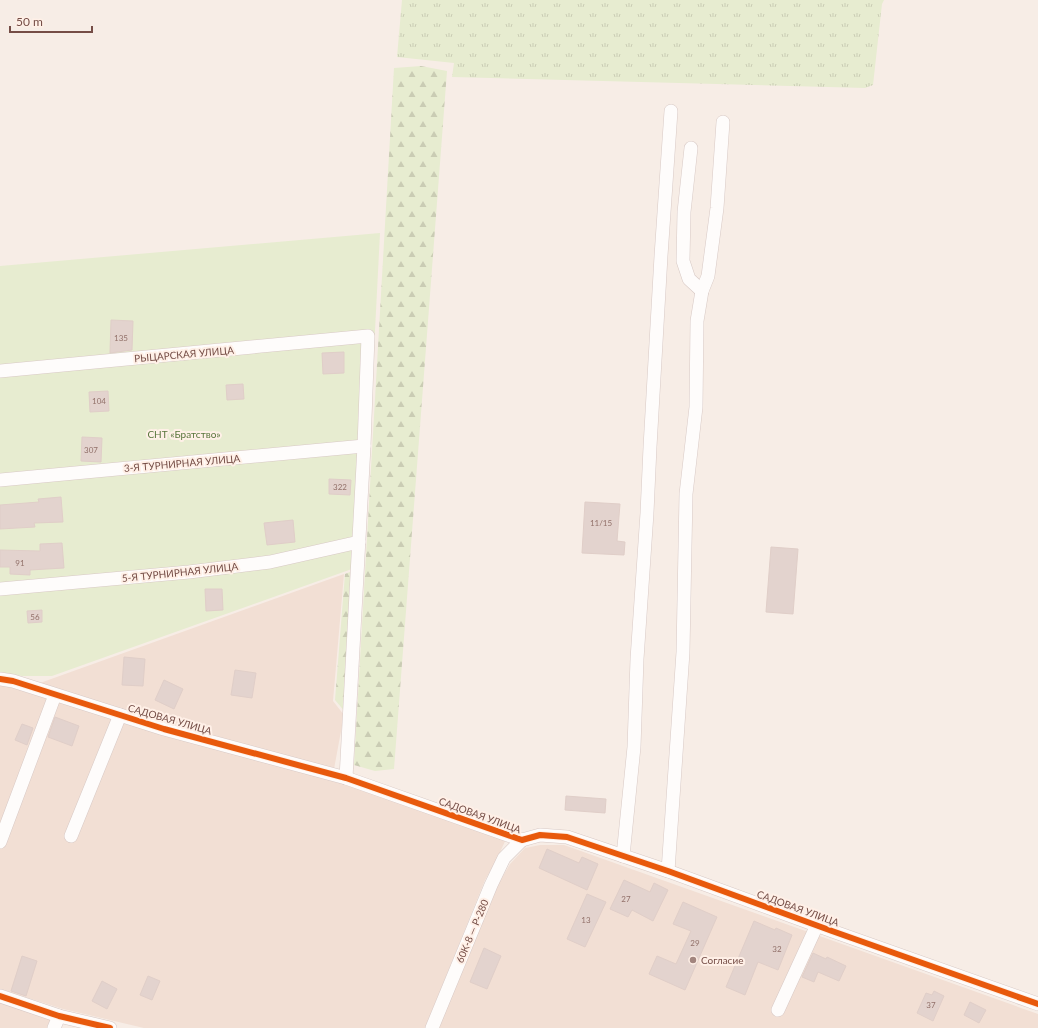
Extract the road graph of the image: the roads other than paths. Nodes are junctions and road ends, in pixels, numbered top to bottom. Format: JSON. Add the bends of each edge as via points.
{"nodes":[{"id":1,"x":670,"y":111,"type":"dead end"},
{"id":2,"x":723,"y":122,"type":"dead end"},
{"id":3,"x":691,"y":148,"type":"dead end"},
{"id":4,"x":702,"y":291,"type":"junction"},
{"id":5,"x":0,"y":371,"type":"edge"},
{"id":6,"x":364,"y":446,"type":"junction"},
{"id":7,"x":0,"y":480,"type":"edge"},
{"id":8,"x":359,"y":542,"type":"junction"},
{"id":9,"x":0,"y":589,"type":"edge"},
{"id":10,"x":0,"y":679,"type":"edge"},
{"id":11,"x":55,"y":694,"type":"junction"},
{"id":12,"x":120,"y":715,"type":"junction"},
{"id":13,"x":346,"y":778,"type":"junction"},
{"id":14,"x":71,"y":836,"type":"dead end"},
{"id":15,"x":522,"y":840,"type":"junction"},
{"id":16,"x":0,"y":842,"type":"edge"},
{"id":17,"x":624,"y":856,"type":"junction"},
{"id":18,"x":668,"y":871,"type":"junction"},
{"id":19,"x":817,"y":925,"type":"junction"},
{"id":20,"x":0,"y":996,"type":"edge"},
{"id":21,"x":1038,"y":1004,"type":"edge"},
{"id":22,"x":778,"y":1010,"type":"dead end"},
{"id":23,"x":57,"y":1022,"type":"edge"},
{"id":24,"x":110,"y":1028,"type":"edge"},
{"id":25,"x":432,"y":1028,"type":"edge"}],
"edges":[{"from":1,"to":17,"type":"street","via":[[634,747]]},
{"from":2,"to":4,"type":"street","via":[[717,208],[708,276]]},
{"from":3,"to":4,"type":"street","via":[[684,212],[683,261],[689,279]]},
{"from":4,"to":18,"type":"street","via":[[697,321],[696,407],[686,494],[683,652]]},
{"from":5,"to":6,"type":"street","name":"РЫЦАРСКАЯ УЛИЦА","via":[[368,336]]},
{"from":6,"to":7,"type":"street","name":"3-Я ТУРНИРНАЯ УЛИЦА"},
{"from":6,"to":8,"type":"street"},
{"from":8,"to":9,"type":"street","name":"5-Я ТУРНИРНАЯ УЛИЦА","via":[[270,562]]},
{"from":8,"to":13,"type":"street"},
{"from":10,"to":11,"type":"street","name":"САДОВАЯ УЛИЦА"},
{"from":11,"to":12,"type":"street","name":"САДОВАЯ УЛИЦА"},
{"from":11,"to":16,"type":"street"},
{"from":12,"to":13,"type":"street","name":"САДОВАЯ УЛИЦА"},
{"from":12,"to":14,"type":"street"},
{"from":13,"to":15,"type":"street","name":"САДОВАЯ УЛИЦА"},
{"from":15,"to":17,"type":"street","name":"САДОВАЯ УЛИЦА","via":[[540,836],[567,836]]},
{"from":15,"to":25,"type":"street","name":"60К-8 — Р-280","via":[[504,858],[491,885]]},
{"from":17,"to":18,"type":"street","name":"САДОВАЯ УЛИЦА"},
{"from":18,"to":19,"type":"street","name":"САДОВАЯ УЛИЦА"},
{"from":19,"to":21,"type":"street","name":"САДОВАЯ УЛИЦА"},
{"from":19,"to":22,"type":"street"},
{"from":20,"to":23,"type":"street"},
{"from":23,"to":24,"type":"street"}]}
